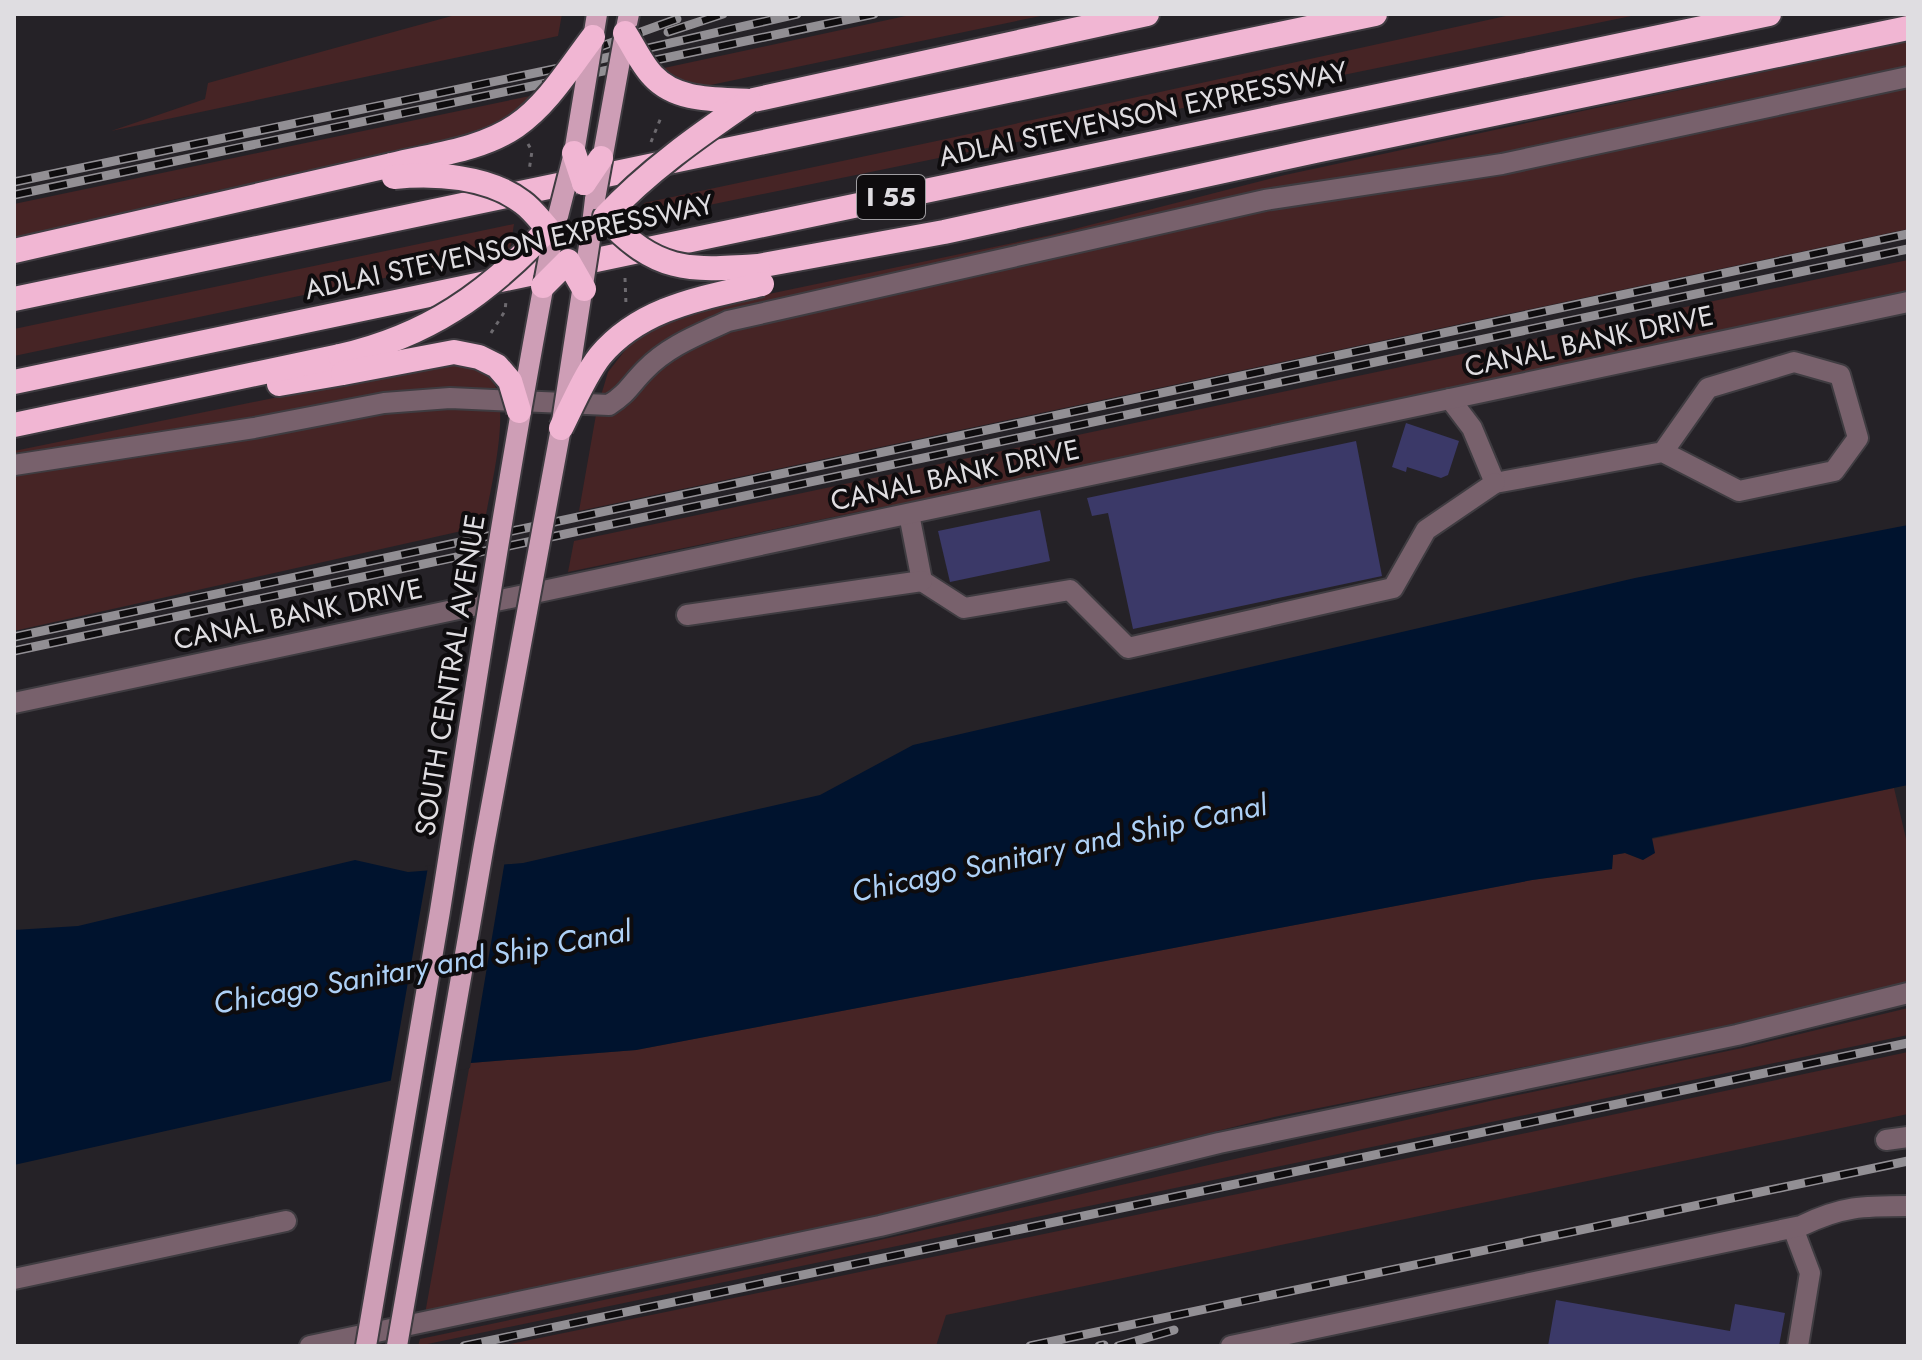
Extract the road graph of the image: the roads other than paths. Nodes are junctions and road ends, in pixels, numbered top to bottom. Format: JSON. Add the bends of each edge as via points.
{"nodes":[{"id":1,"x":1147,"y":14,"type":"edge"},
{"id":2,"x":1375,"y":14,"type":"edge"},
{"id":3,"x":1769,"y":14,"type":"edge"},
{"id":4,"x":627,"y":24,"type":"edge"},
{"id":5,"x":595,"y":25,"type":"edge"},
{"id":6,"x":1908,"y":28,"type":"edge"},
{"id":7,"x":1908,"y":77,"type":"edge"},
{"id":8,"x":749,"y":101,"type":"junction"},
{"id":9,"x":574,"y":153,"type":"junction"},
{"id":10,"x":601,"y":158,"type":"joint"},
{"id":11,"x":393,"y":171,"type":"junction"},
{"id":12,"x":594,"y":208,"type":"junction"},
{"id":13,"x":553,"y":227,"type":"junction"},
{"id":14,"x":14,"y":251,"type":"edge"},
{"id":15,"x":568,"y":261,"type":"junction"},
{"id":16,"x":760,"y":275,"type":"junction"},
{"id":17,"x":543,"y":286,"type":"junction"},
{"id":18,"x":584,"y":289,"type":"junction"},
{"id":19,"x":14,"y":299,"type":"edge"},
{"id":20,"x":1908,"y":302,"type":"edge"},
{"id":21,"x":341,"y":364,"type":"junction"},
{"id":22,"x":14,"y":382,"type":"edge"},
{"id":23,"x":1450,"y":399,"type":"junction"},
{"id":24,"x":519,"y":411,"type":"junction"},
{"id":25,"x":14,"y":425,"type":"edge"},
{"id":26,"x":561,"y":428,"type":"junction"},
{"id":27,"x":1663,"y":452,"type":"junction"},
{"id":28,"x":14,"y":465,"type":"edge"},
{"id":29,"x":1495,"y":483,"type":"junction"},
{"id":30,"x":909,"y":514,"type":"junction"},
{"id":31,"x":922,"y":581,"type":"junction"},
{"id":32,"x":687,"y":615,"type":"dead end"},
{"id":33,"x":14,"y":703,"type":"edge"},
{"id":34,"x":1908,"y":993,"type":"edge"},
{"id":35,"x":1908,"y":1137,"type":"edge"},
{"id":36,"x":1886,"y":1140,"type":"dead end"},
{"id":37,"x":1908,"y":1206,"type":"edge"},
{"id":38,"x":286,"y":1221,"type":"dead end"},
{"id":39,"x":1793,"y":1228,"type":"junction"},
{"id":40,"x":14,"y":1279,"type":"edge"},
{"id":41,"x":310,"y":1346,"type":"edge"},
{"id":42,"x":366,"y":1346,"type":"edge"},
{"id":43,"x":397,"y":1346,"type":"edge"},
{"id":44,"x":1231,"y":1346,"type":"edge"},
{"id":45,"x":1798,"y":1346,"type":"edge"}],
"edges":[{"from":1,"to":8,"type":"highway"},
{"from":2,"to":19,"type":"highway","name":"ADLAI STEVENSON EXPRESSWAY"},
{"from":3,"to":22,"type":"highway","name":"ADLAI STEVENSON EXPRESSWAY","number":"I 55"},
{"from":4,"to":8,"type":"highway","bridge":true,"via":[[652,76],[670,90]]},
{"from":4,"to":10,"type":"main road","bridge":true},
{"from":5,"to":9,"type":"main road","name":"SOUTH CENTRAL AVENUE","bridge":true},
{"from":5,"to":11,"type":"highway","bridge":true,"via":[[546,98],[517,126],[486,142]]},
{"from":6,"to":16,"type":"highway","via":[[1315,151]]},
{"from":7,"to":28,"type":"lane","via":[[1502,164],[1265,200],[728,321],[673,346],[609,405],[450,398],[384,403]]},
{"from":8,"to":12,"type":"highway","bridge":true,"via":[[634,186]]},
{"from":9,"to":12,"type":"highway","bridge":true},
{"from":9,"to":13,"type":"main road","name":"SOUTH CENTRAL AVENUE","bridge":true},
{"from":10,"to":12,"type":"highway","bridge":true},
{"from":11,"to":13,"type":"highway","bridge":true,"via":[[498,189]]},
{"from":11,"to":14,"type":"highway"},
{"from":12,"to":13,"type":"highway","bridge":true},
{"from":12,"to":15,"type":"highway"},
{"from":12,"to":16,"type":"highway","bridge":true,"via":[[629,243],[671,265]]},
{"from":12,"to":18,"type":"main road","bridge":true},
{"from":13,"to":15,"type":"highway","bridge":true},
{"from":13,"to":17,"type":"main road","name":"SOUTH CENTRAL AVENUE","bridge":true},
{"from":13,"to":21,"type":"highway","bridge":true,"via":[[511,269],[437,321]]},
{"from":15,"to":17,"type":"highway","bridge":true},
{"from":15,"to":18,"type":"highway","bridge":true},
{"from":16,"to":26,"type":"highway","bridge":true,"via":[[673,305],[636,324],[599,357]]},
{"from":17,"to":24,"type":"main road","name":"SOUTH CENTRAL AVENUE","bridge":true},
{"from":18,"to":26,"type":"main road","bridge":true},
{"from":20,"to":23,"type":"lane","name":"CANAL BANK DRIVE"},
{"from":21,"to":24,"type":"highway","bridge":true,"via":[[454,352],[479,357],[510,381]]},
{"from":21,"to":25,"type":"highway","via":[[253,388],[153,396]]},
{"from":23,"to":29,"type":"lane","via":[[1472,428]]},
{"from":23,"to":30,"type":"lane","name":"CANAL BANK DRIVE"},
{"from":24,"to":42,"type":"main road","name":"SOUTH CENTRAL AVENUE","bridge":true},
{"from":26,"to":43,"type":"main road","bridge":true},
{"from":27,"to":27,"type":"lane","via":[[1708,388],[1794,362],[1840,375],[1858,438],[1834,471],[1739,491]]},
{"from":27,"to":29,"type":"lane"},
{"from":29,"to":31,"type":"lane","via":[[1426,530],[1393,588],[1128,648],[1070,590],[964,608]]},
{"from":30,"to":31,"type":"lane"},
{"from":30,"to":33,"type":"lane","name":"CANAL BANK DRIVE"},
{"from":31,"to":32,"type":"lane"},
{"from":34,"to":41,"type":"lane","via":[[1737,1035],[1219,1143],[864,1229]]},
{"from":35,"to":36,"type":"lane"},
{"from":37,"to":39,"type":"lane","via":[[1858,1206]]},
{"from":38,"to":40,"type":"lane"},
{"from":39,"to":44,"type":"lane"},
{"from":39,"to":45,"type":"lane","via":[[1810,1273]]}]}
